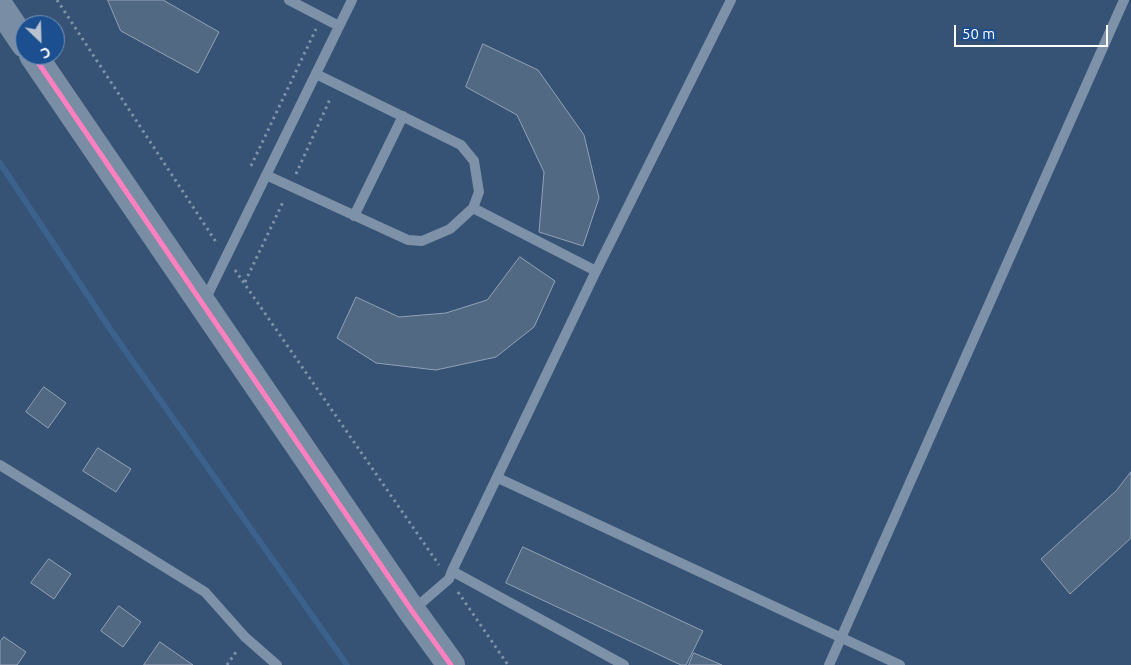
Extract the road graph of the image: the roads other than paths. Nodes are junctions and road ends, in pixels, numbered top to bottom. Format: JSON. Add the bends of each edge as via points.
{"nodes":[{"id":1,"x":289,"y":0,"type":"edge"},
{"id":2,"x":352,"y":0,"type":"edge"},
{"id":3,"x":731,"y":0,"type":"edge"},
{"id":4,"x":1124,"y":0,"type":"edge"},
{"id":5,"x":0,"y":7,"type":"edge"},
{"id":6,"x":339,"y":26,"type":"junction"},
{"id":7,"x":15,"y":29,"type":"edge"},
{"id":8,"x":40,"y":65,"type":"edge"},
{"id":9,"x":316,"y":74,"type":"junction"},
{"id":10,"x":403,"y":116,"type":"junction"},
{"id":11,"x":266,"y":175,"type":"junction"},
{"id":12,"x":473,"y":208,"type":"junction"},
{"id":13,"x":354,"y":216,"type":"junction"},
{"id":14,"x":596,"y":271,"type":"junction"},
{"id":15,"x":203,"y":305,"type":"junction"},
{"id":16,"x":0,"y":465,"type":"edge"},
{"id":17,"x":498,"y":478,"type":"junction"},
{"id":18,"x":451,"y":575,"type":"junction"},
{"id":19,"x":412,"y":611,"type":"junction"},
{"id":20,"x":842,"y":637,"type":"junction"},
{"id":21,"x":277,"y":665,"type":"edge"},
{"id":22,"x":451,"y":665,"type":"edge"},
{"id":23,"x":624,"y":665,"type":"edge"},
{"id":24,"x":829,"y":665,"type":"edge"},
{"id":25,"x":900,"y":665,"type":"edge"}],
"edges":[{"from":1,"to":6,"type":"lane"},
{"from":2,"to":6,"type":"lane"},
{"from":3,"to":14,"type":"lane"},
{"from":4,"to":20,"type":"lane"},
{"from":5,"to":7,"type":"street"},
{"from":6,"to":9,"type":"lane"},
{"from":8,"to":15,"type":"street"},
{"from":9,"to":10,"type":"lane"},
{"from":9,"to":11,"type":"lane"},
{"from":10,"to":12,"type":"lane","via":[[461,145],[474,161],[479,192]]},
{"from":10,"to":13,"type":"lane"},
{"from":11,"to":13,"type":"lane"},
{"from":11,"to":15,"type":"lane"},
{"from":12,"to":13,"type":"lane","via":[[450,229],[422,241],[408,240]]},
{"from":12,"to":14,"type":"lane"},
{"from":14,"to":17,"type":"lane"},
{"from":15,"to":19,"type":"street"},
{"from":16,"to":21,"type":"lane","via":[[205,592],[245,637]]},
{"from":17,"to":18,"type":"lane"},
{"from":17,"to":20,"type":"lane"},
{"from":18,"to":19,"type":"lane"},
{"from":18,"to":23,"type":"lane"},
{"from":19,"to":22,"type":"street"},
{"from":20,"to":24,"type":"lane"},
{"from":20,"to":25,"type":"lane"}]}
